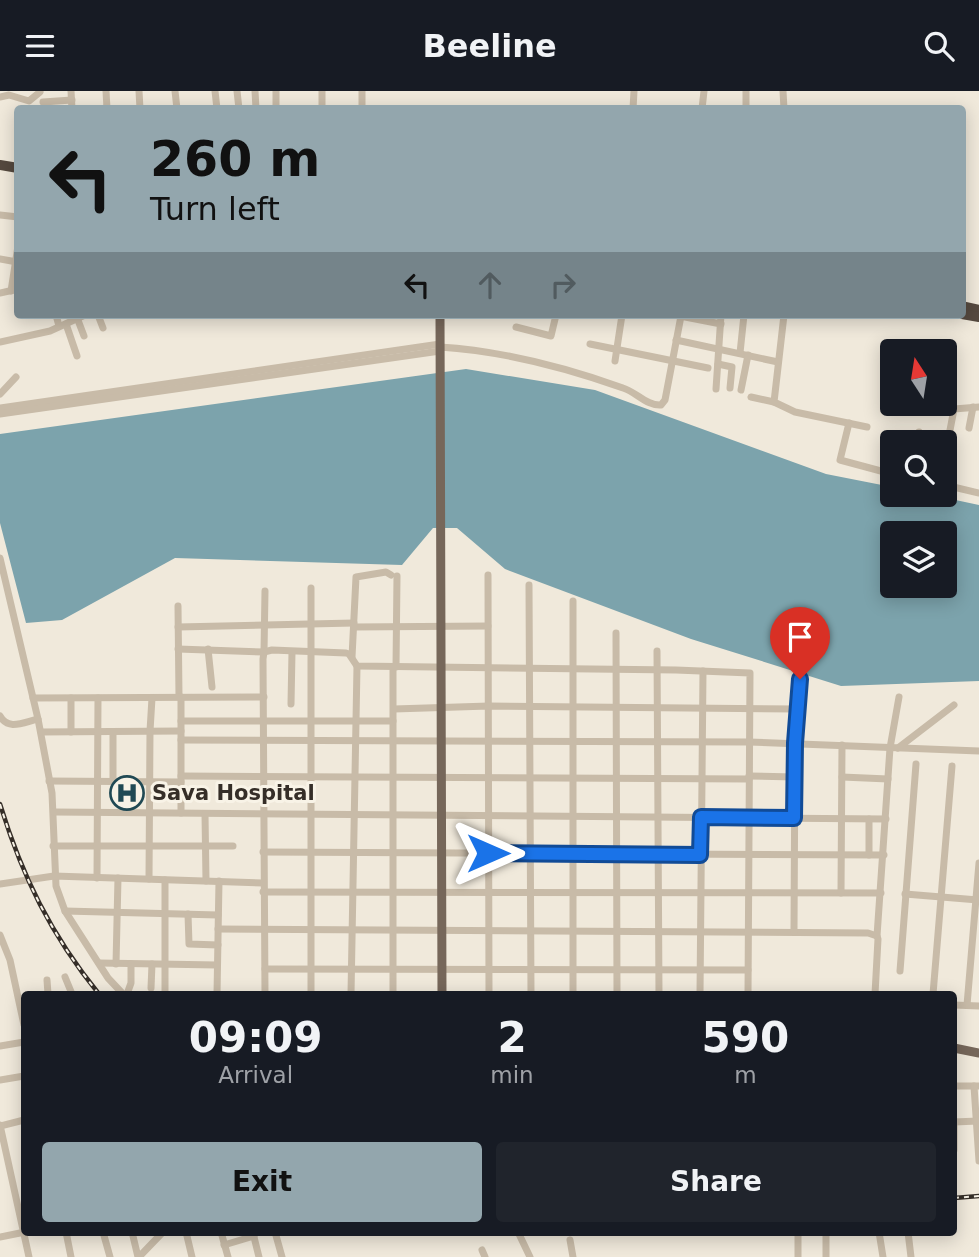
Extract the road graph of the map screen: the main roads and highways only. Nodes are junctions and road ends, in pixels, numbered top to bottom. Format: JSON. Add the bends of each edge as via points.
{"nodes":[{"id":1,"x":440,"y":319,"type":"edge"},
{"id":2,"x":442,"y":991,"type":"edge"},
{"id":3,"x":957,"y":1049,"type":"edge"},
{"id":4,"x":979,"y":1053,"type":"edge"}],
"edges":[{"from":1,"to":2,"type":"main road"},
{"from":3,"to":4,"type":"main road"}]}
